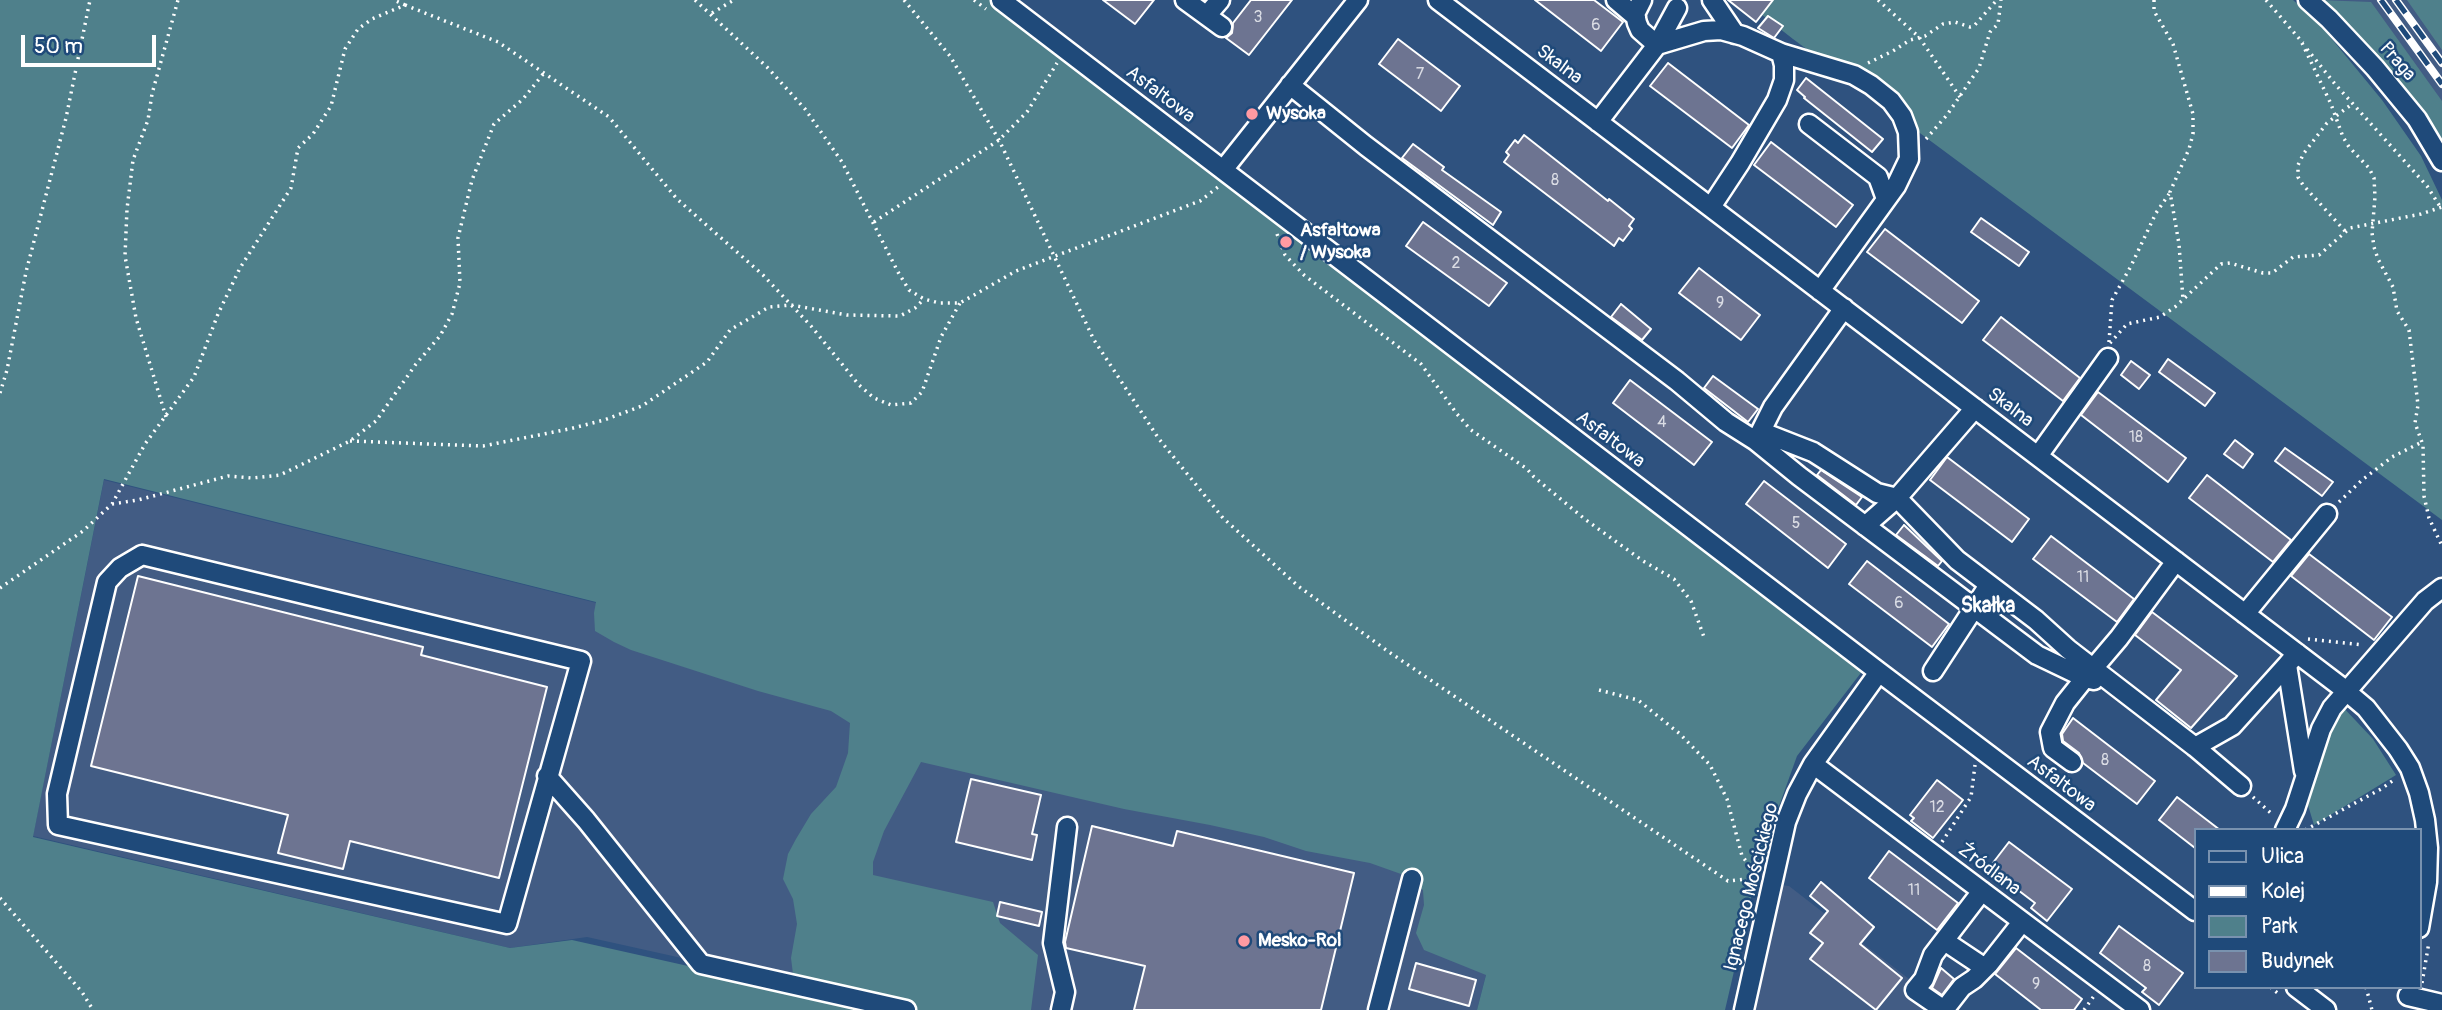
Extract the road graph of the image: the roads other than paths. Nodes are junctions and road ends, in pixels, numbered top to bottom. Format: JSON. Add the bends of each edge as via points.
{"nodes":[{"id":1,"x":1185,"y":0,"type":"edge"},
{"id":2,"x":1220,"y":0,"type":"edge"},
{"id":3,"x":1357,"y":0,"type":"edge"},
{"id":4,"x":1438,"y":0,"type":"edge"},
{"id":5,"x":1616,"y":0,"type":"edge"},
{"id":6,"x":2308,"y":0,"type":"edge"},
{"id":7,"x":1713,"y":2,"type":"edge"},
{"id":8,"x":996,"y":7,"type":"edge"},
{"id":9,"x":1677,"y":8,"type":"dead end"},
{"id":10,"x":1639,"y":9,"type":"edge"},
{"id":11,"x":1207,"y":15,"type":"junction"},
{"id":12,"x":1222,"y":27,"type":"dead end"},
{"id":13,"x":1704,"y":31,"type":"junction"},
{"id":14,"x":1735,"y":34,"type":"junction"},
{"id":15,"x":1657,"y":45,"type":"junction"},
{"id":16,"x":1781,"y":53,"type":"junction"},
{"id":17,"x":1290,"y":85,"type":"junction"},
{"id":18,"x":1598,"y":122,"type":"junction"},
{"id":19,"x":1809,"y":124,"type":"dead end"},
{"id":20,"x":2442,"y":161,"type":"edge"},
{"id":21,"x":1217,"y":180,"type":"junction"},
{"id":22,"x":1886,"y":200,"type":"junction"},
{"id":23,"x":1711,"y":207,"type":"junction"},
{"id":24,"x":1820,"y":291,"type":"junction"},
{"id":25,"x":1844,"y":309,"type":"junction"},
{"id":26,"x":2109,"y":351,"type":"road end"},
{"id":27,"x":1975,"y":408,"type":"junction"},
{"id":28,"x":1759,"y":436,"type":"junction"},
{"id":29,"x":2038,"y":456,"type":"junction"},
{"id":30,"x":1897,"y":498,"type":"junction"},
{"id":31,"x":2327,"y":514,"type":"road end"},
{"id":32,"x":1866,"y":526,"type":"junction"},
{"id":33,"x":2176,"y":561,"type":"junction"},
{"id":34,"x":1989,"y":585,"type":"junction"},
{"id":35,"x":2442,"y":588,"type":"edge"},
{"id":36,"x":1973,"y":607,"type":"junction"},
{"id":37,"x":2245,"y":614,"type":"junction"},
{"id":38,"x":2292,"y":655,"type":"junction"},
{"id":39,"x":1933,"y":671,"type":"dead end"},
{"id":40,"x":1879,"y":673,"type":"junction"},
{"id":41,"x":2089,"y":673,"type":"junction"},
{"id":42,"x":2346,"y":691,"type":"junction"},
{"id":43,"x":2195,"y":747,"type":"junction"},
{"id":44,"x":2072,"y":762,"type":"dead end"},
{"id":45,"x":1813,"y":764,"type":"junction"},
{"id":46,"x":547,"y":776,"type":"junction"},
{"id":47,"x":2305,"y":778,"type":"junction"},
{"id":48,"x":2241,"y":786,"type":"road end"},
{"id":49,"x":1067,"y":827,"type":"dead end"},
{"id":50,"x":2285,"y":828,"type":"edge"},
{"id":51,"x":1412,"y":878,"type":"dead end"},
{"id":52,"x":1982,"y":891,"type":"junction"},
{"id":53,"x":2194,"y":910,"type":"edge"},
{"id":54,"x":2421,"y":916,"type":"edge"},
{"id":55,"x":2022,"y":922,"type":"junction"},
{"id":56,"x":1950,"y":944,"type":"dead end"},
{"id":57,"x":1985,"y":968,"type":"junction"},
{"id":58,"x":2299,"y":989,"type":"edge"},
{"id":59,"x":2408,"y":998,"type":"edge"},
{"id":60,"x":2442,"y":1004,"type":"edge"},
{"id":61,"x":906,"y":1010,"type":"edge"},
{"id":62,"x":1061,"y":1010,"type":"edge"},
{"id":63,"x":1378,"y":1010,"type":"edge"},
{"id":64,"x":1744,"y":1010,"type":"edge"},
{"id":65,"x":1944,"y":1010,"type":"edge"},
{"id":66,"x":2140,"y":1010,"type":"edge"},
{"id":67,"x":2326,"y":1010,"type":"edge"}],
"edges":[{"from":1,"to":11,"type":"street"},
{"from":2,"to":11,"type":"street"},
{"from":3,"to":17,"type":"street"},
{"from":4,"to":18,"type":"street","name":"Skalna"},
{"from":5,"to":10,"type":"street"},
{"from":6,"to":20,"type":"street","name":"Praga","via":[[2375,68],[2417,119]]},
{"from":7,"to":13,"type":"street","via":[[1712,18]]},
{"from":7,"to":14,"type":"street"},
{"from":8,"to":21,"type":"street","name":"Asfaltowa"},
{"from":9,"to":15,"type":"street"},
{"from":10,"to":15,"type":"street","via":[[1640,30]]},
{"from":11,"to":12,"type":"street"},
{"from":13,"to":14,"type":"street"},
{"from":13,"to":15,"type":"street"},
{"from":14,"to":16,"type":"street"},
{"from":15,"to":18,"type":"street"},
{"from":16,"to":22,"type":"street","via":[[1854,75],[1891,101],[1902,116],[1909,159]]},
{"from":16,"to":23,"type":"street","via":[[1784,80],[1777,100]]},
{"from":17,"to":21,"type":"street"},
{"from":17,"to":28,"type":"street","via":[[1726,422]]},
{"from":18,"to":23,"type":"street","name":"Skalna"},
{"from":19,"to":22,"type":"street","via":[[1878,177]]},
{"from":21,"to":40,"type":"street","name":"Asfaltowa"},
{"from":22,"to":24,"type":"street"},
{"from":23,"to":24,"type":"street","name":"Skalna"},
{"from":24,"to":25,"type":"street","name":"Skalna"},
{"from":25,"to":27,"type":"street","name":"Skalna"},
{"from":25,"to":28,"type":"street","via":[[1780,397]]},
{"from":26,"to":29,"type":"street"},
{"from":27,"to":29,"type":"street","name":"Skalna"},
{"from":27,"to":30,"type":"street"},
{"from":28,"to":30,"type":"street","via":[[1813,452],[1877,493]]},
{"from":28,"to":32,"type":"street"},
{"from":29,"to":33,"type":"street","name":"Skalna"},
{"from":30,"to":32,"type":"street"},
{"from":30,"to":34,"type":"street","via":[[1957,560]]},
{"from":31,"to":37,"type":"street"},
{"from":32,"to":36,"type":"street"},
{"from":33,"to":37,"type":"street","name":"Skalna"},
{"from":33,"to":41,"type":"street"},
{"from":34,"to":36,"type":"street"},
{"from":34,"to":41,"type":"street","via":[[2036,620]]},
{"from":35,"to":42,"type":"street","via":[[2425,601]]},
{"from":36,"to":39,"type":"street"},
{"from":36,"to":41,"type":"street","via":[[2037,655]]},
{"from":37,"to":38,"type":"street","name":"Skalna"},
{"from":38,"to":42,"type":"street","name":"Skalna"},
{"from":38,"to":43,"type":"street","via":[[2232,726]]},
{"from":38,"to":47,"type":"street"},
{"from":40,"to":45,"type":"street","name":"Ignacego Mościckiego"},
{"from":40,"to":53,"type":"street","name":"Asfaltowa"},
{"from":41,"to":43,"type":"street","via":[[2118,687]]},
{"from":41,"to":44,"type":"street","via":[[2050,732],[2053,748]]},
{"from":42,"to":47,"type":"street","via":[[2320,729]]},
{"from":42,"to":54,"type":"street","name":"Skalna","via":[[2386,730],[2410,768],[2419,793],[2428,848]]},
{"from":43,"to":48,"type":"street"},
{"from":45,"to":52,"type":"street","name":"Źródlana"},
{"from":45,"to":64,"type":"street","name":"Ignacego Mościckiego","via":[[1786,822]]},
{"from":46,"to":46,"type":"street","via":[[581,661],[142,555],[107,582],[57,794],[58,825],[507,924]]},
{"from":46,"to":61,"type":"street","via":[[701,964]]},
{"from":47,"to":50,"type":"street"},
{"from":49,"to":62,"type":"street","via":[[1053,943],[1065,992]]},
{"from":51,"to":63,"type":"street"},
{"from":52,"to":55,"type":"street","name":"Źródlana"},
{"from":52,"to":65,"type":"street","via":[[1933,955],[1915,990]]},
{"from":55,"to":57,"type":"street"},
{"from":55,"to":66,"type":"street","name":"Źródlana"},
{"from":56,"to":57,"type":"street"},
{"from":57,"to":65,"type":"street"},
{"from":58,"to":67,"type":"street"},
{"from":59,"to":60,"type":"street"}]}
